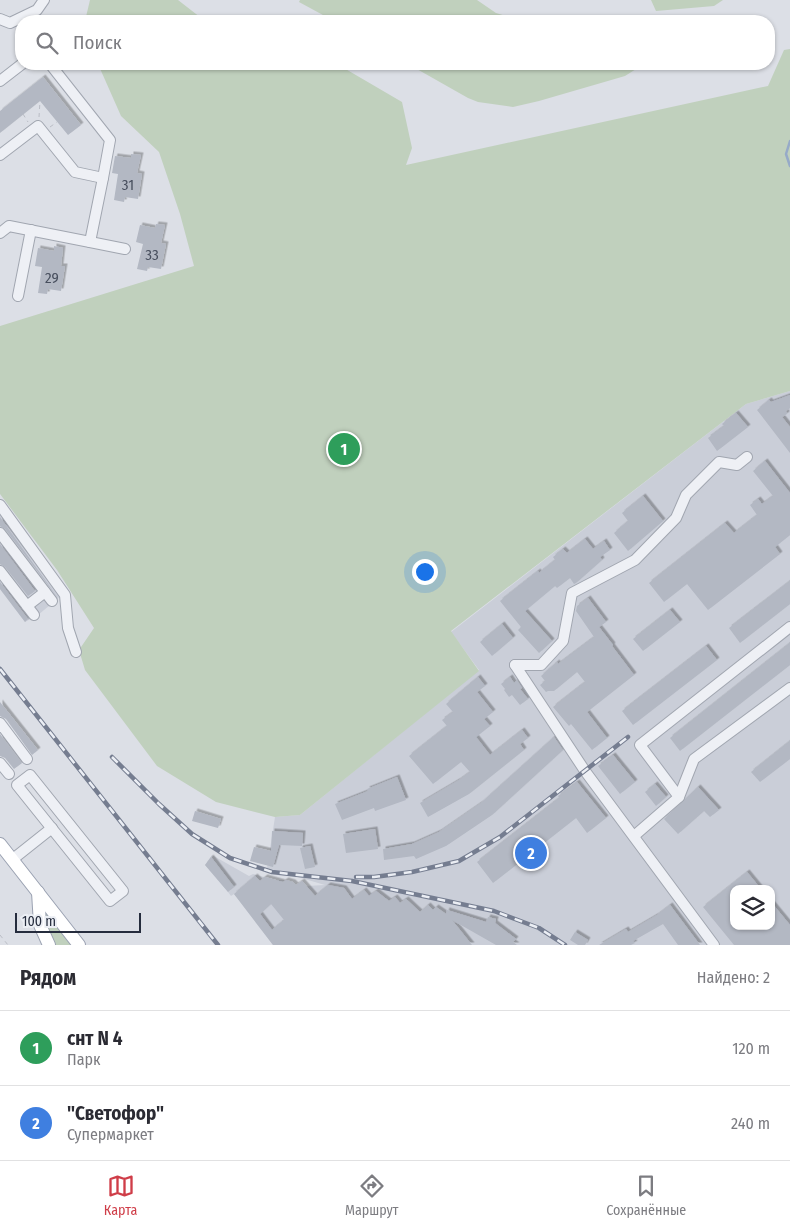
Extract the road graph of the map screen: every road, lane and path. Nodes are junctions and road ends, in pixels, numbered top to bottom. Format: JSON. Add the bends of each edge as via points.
{"nodes":[{"id":1,"x":44,"y":0,"type":"edge"},
{"id":2,"x":37,"y":10,"type":"junction"},
{"id":3,"x":27,"y":15,"type":"edge"},
{"id":4,"x":37,"y":15,"type":"edge"},
{"id":5,"x":0,"y":19,"type":"edge"},
{"id":6,"x":15,"y":21,"type":"edge"},
{"id":7,"x":15,"y":69,"type":"edge"},
{"id":8,"x":55,"y":70,"type":"edge"},
{"id":9,"x":0,"y":81,"type":"edge"},
{"id":10,"x":40,"y":101,"type":"dead end"},
{"id":11,"x":38,"y":126,"type":"junction"},
{"id":12,"x":0,"y":155,"type":"edge"},
{"id":13,"x":103,"y":178,"type":"junction"},
{"id":14,"x":31,"y":230,"type":"junction"},
{"id":15,"x":0,"y":233,"type":"edge"},
{"id":16,"x":90,"y":242,"type":"junction"},
{"id":17,"x":124,"y":249,"type":"dead end"},
{"id":18,"x":18,"y":296,"type":"dead end"},
{"id":19,"x":747,"y":457,"type":"dead end"},
{"id":20,"x":0,"y":505,"type":"edge"},
{"id":21,"x":0,"y":533,"type":"edge"},
{"id":22,"x":0,"y":571,"type":"edge"},
{"id":23,"x":45,"y":592,"type":"junction"},
{"id":24,"x":52,"y":601,"type":"dead end"},
{"id":25,"x":27,"y":606,"type":"junction"},
{"id":26,"x":34,"y":615,"type":"dead end"},
{"id":27,"x":789,"y":630,"type":"edge"},
{"id":28,"x":76,"y":652,"type":"dead end"},
{"id":29,"x":790,"y":688,"type":"edge"},
{"id":30,"x":0,"y":723,"type":"edge"},
{"id":31,"x":27,"y":759,"type":"dead end"},
{"id":32,"x":0,"y":763,"type":"edge"},
{"id":33,"x":9,"y":774,"type":"dead end"},
{"id":34,"x":680,"y":797,"type":"junction"},
{"id":35,"x":52,"y":828,"type":"junction"},
{"id":36,"x":634,"y":836,"type":"junction"},
{"id":37,"x":0,"y":844,"type":"edge"},
{"id":38,"x":13,"y":859,"type":"junction"},
{"id":39,"x":38,"y":892,"type":"junction"},
{"id":40,"x":0,"y":935,"type":"edge"},
{"id":41,"x":8,"y":945,"type":"edge"},
{"id":42,"x":49,"y":945,"type":"edge"},
{"id":43,"x":79,"y":945,"type":"edge"},
{"id":44,"x":714,"y":945,"type":"edge"}],
"edges":[{"from":1,"to":2,"type":"lane"},
{"from":2,"to":3,"type":"lane"},
{"from":2,"to":4,"type":"lane"},
{"from":5,"to":6,"type":"lane","via":[[10,23]]},
{"from":7,"to":9,"type":"lane"},
{"from":8,"to":13,"type":"lane","via":[[110,140]]},
{"from":10,"to":11,"type":"path"},
{"from":11,"to":12,"type":"lane"},
{"from":11,"to":13,"type":"lane","via":[[74,172]]},
{"from":13,"to":16,"type":"lane"},
{"from":14,"to":15,"type":"lane","via":[[10,226]]},
{"from":14,"to":16,"type":"lane"},
{"from":14,"to":18,"type":"lane"},
{"from":16,"to":17,"type":"lane"},
{"from":19,"to":36,"type":"lane","via":[[737,465],[719,462],[686,495],[676,518],[635,560],[572,593],[563,641],[541,665],[514,665],[585,771]]},
{"from":20,"to":28,"type":"lane","via":[[65,595],[68,628]]},
{"from":21,"to":23,"type":"lane"},
{"from":22,"to":25,"type":"lane"},
{"from":23,"to":24,"type":"lane"},
{"from":23,"to":25,"type":"lane"},
{"from":25,"to":26,"type":"lane"},
{"from":27,"to":34,"type":"lane","via":[[640,745]]},
{"from":29,"to":34,"type":"lane","via":[[694,759]]},
{"from":30,"to":31,"type":"lane"},
{"from":32,"to":33,"type":"lane"},
{"from":34,"to":36,"type":"lane"},
{"from":35,"to":35,"type":"lane","via":[[110,901],[122,891],[30,775],[17,785]]},
{"from":35,"to":38,"type":"lane"},
{"from":36,"to":44,"type":"lane"},
{"from":37,"to":38,"type":"main road"},
{"from":38,"to":39,"type":"main road"},
{"from":39,"to":42,"type":"main road","via":[[40,925]]},
{"from":39,"to":43,"type":"main road"},
{"from":40,"to":41,"type":"path"}]}
